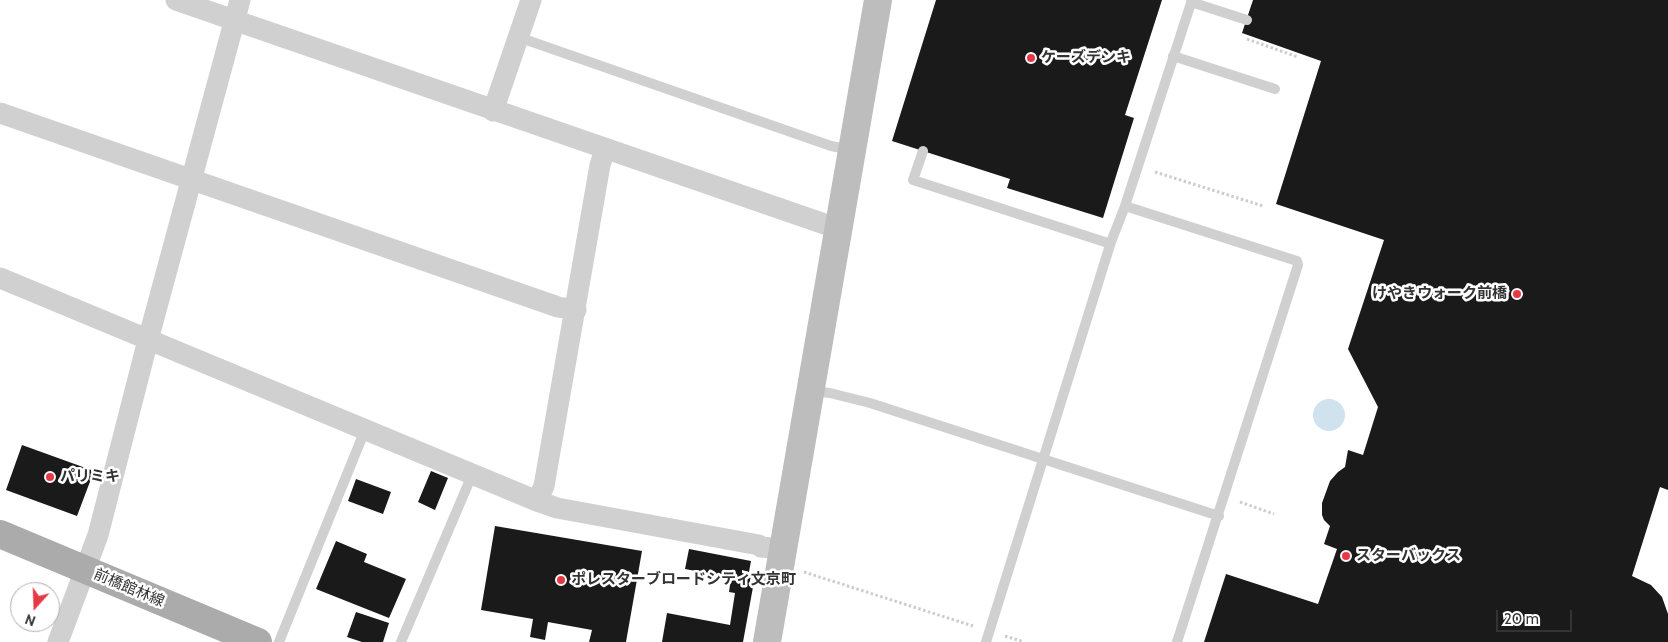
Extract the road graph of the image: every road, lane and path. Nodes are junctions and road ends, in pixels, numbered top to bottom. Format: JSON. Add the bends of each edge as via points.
{"nodes":[{"id":1,"x":176,"y":0,"type":"edge"},
{"id":2,"x":531,"y":0,"type":"edge"},
{"id":3,"x":878,"y":0,"type":"edge"},
{"id":4,"x":1191,"y":1,"type":"edge"},
{"id":5,"x":237,"y":10,"type":"edge"},
{"id":6,"x":1247,"y":20,"type":"dead end"},
{"id":7,"x":518,"y":37,"type":"junction"},
{"id":8,"x":1173,"y":56,"type":"junction"},
{"id":9,"x":1275,"y":89,"type":"dead end"},
{"id":10,"x":493,"y":111,"type":"junction"},
{"id":11,"x":0,"y":113,"type":"edge"},
{"id":12,"x":606,"y":150,"type":"junction"},
{"id":13,"x":852,"y":150,"type":"junction"},
{"id":14,"x":922,"y":151,"type":"dead end"},
{"id":15,"x":1138,"y":167,"type":"junction"},
{"id":16,"x":190,"y":181,"type":"junction"},
{"id":17,"x":1125,"y":206,"type":"junction"},
{"id":18,"x":1264,"y":206,"type":"dead end"},
{"id":19,"x":839,"y":229,"type":"junction"},
{"id":20,"x":1111,"y":242,"type":"junction"},
{"id":21,"x":0,"y":278,"type":"edge"},
{"id":22,"x":576,"y":310,"type":"junction"},
{"id":23,"x":148,"y":340,"type":"junction"},
{"id":24,"x":811,"y":391,"type":"junction"},
{"id":25,"x":365,"y":430,"type":"junction"},
{"id":26,"x":1044,"y":459,"type":"junction"},
{"id":27,"x":472,"y":475,"type":"junction"},
{"id":28,"x":538,"y":502,"type":"junction"},
{"id":29,"x":1218,"y":516,"type":"junction"},
{"id":30,"x":0,"y":534,"type":"edge"},
{"id":31,"x":783,"y":549,"type":"junction"},
{"id":32,"x":86,"y":570,"type":"junction"},
{"id":33,"x":802,"y":572,"type":"dead end"},
{"id":34,"x":990,"y":631,"type":"junction"},
{"id":35,"x":58,"y":642,"type":"edge"},
{"id":36,"x":258,"y":642,"type":"edge"},
{"id":37,"x":278,"y":642,"type":"edge"},
{"id":38,"x":401,"y":642,"type":"edge"},
{"id":39,"x":767,"y":642,"type":"edge"},
{"id":40,"x":986,"y":642,"type":"edge"},
{"id":41,"x":1024,"y":642,"type":"edge"},
{"id":42,"x":1177,"y":642,"type":"edge"}],
"edges":[{"from":1,"to":5,"type":"street"},
{"from":2,"to":7,"type":"street"},
{"from":3,"to":13,"type":"street"},
{"from":4,"to":6,"type":"lane"},
{"from":4,"to":8,"type":"lane"},
{"from":5,"to":10,"type":"street"},
{"from":5,"to":16,"type":"street"},
{"from":7,"to":10,"type":"street"},
{"from":7,"to":13,"type":"lane","via":[[831,146]]},
{"from":8,"to":9,"type":"lane"},
{"from":8,"to":15,"type":"lane"},
{"from":10,"to":12,"type":"street"},
{"from":11,"to":16,"type":"street"},
{"from":12,"to":19,"type":"street"},
{"from":12,"to":22,"type":"street","via":[[600,165]]},
{"from":13,"to":19,"type":"street"},
{"from":14,"to":20,"type":"lane","via":[[913,180]]},
{"from":15,"to":17,"type":"lane"},
{"from":15,"to":18,"type":"path"},
{"from":16,"to":22,"type":"street","via":[[558,308]]},
{"from":16,"to":23,"type":"street"},
{"from":17,"to":20,"type":"lane"},
{"from":17,"to":29,"type":"lane","via":[[1297,261]]},
{"from":19,"to":24,"type":"street"},
{"from":20,"to":26,"type":"lane"},
{"from":21,"to":23,"type":"street"},
{"from":22,"to":28,"type":"street","via":[[544,486]]},
{"from":23,"to":25,"type":"street"},
{"from":23,"to":32,"type":"street"},
{"from":24,"to":26,"type":"lane","via":[[870,403]]},
{"from":24,"to":31,"type":"street"},
{"from":25,"to":27,"type":"street"},
{"from":25,"to":37,"type":"lane"},
{"from":26,"to":29,"type":"lane"},
{"from":26,"to":34,"type":"lane"},
{"from":27,"to":28,"type":"street"},
{"from":27,"to":38,"type":"lane"},
{"from":28,"to":31,"type":"street"},
{"from":29,"to":42,"type":"lane"},
{"from":30,"to":32,"type":"main road","name":"前橋館林線"},
{"from":31,"to":39,"type":"street"},
{"from":32,"to":35,"type":"street"},
{"from":32,"to":36,"type":"main road","name":"前橋館林線"},
{"from":33,"to":34,"type":"path"},
{"from":34,"to":40,"type":"lane"},
{"from":34,"to":41,"type":"path"}]}
